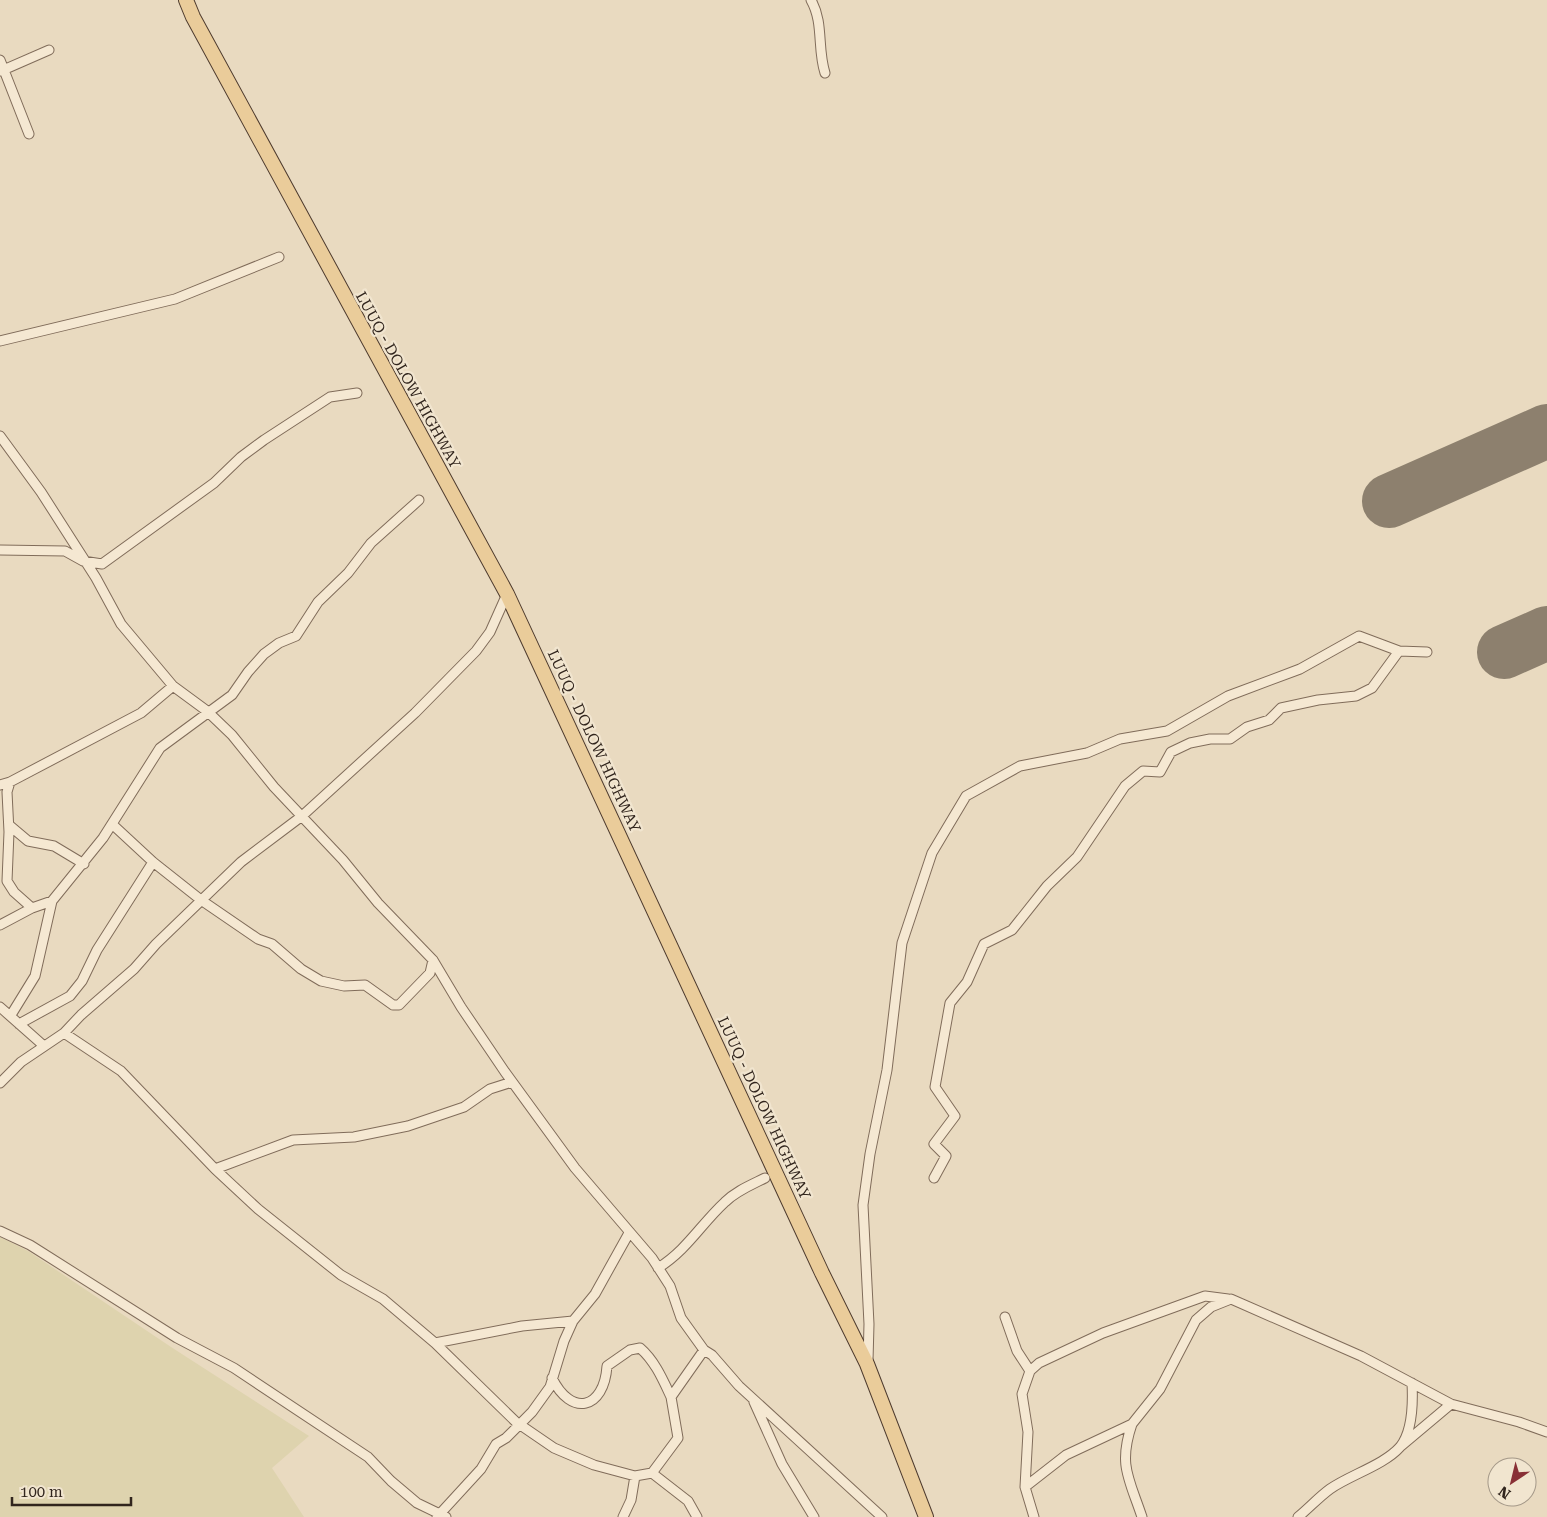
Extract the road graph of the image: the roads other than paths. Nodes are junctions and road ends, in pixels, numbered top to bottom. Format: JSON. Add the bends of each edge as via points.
{"nodes":[{"id":1,"x":180,"y":0,"type":"edge"},
{"id":2,"x":186,"y":0,"type":"edge"},
{"id":3,"x":811,"y":0,"type":"edge"},
{"id":4,"x":193,"y":18,"type":"junction"},
{"id":5,"x":49,"y":50,"type":"dead end"},
{"id":6,"x":0,"y":60,"type":"edge"},
{"id":7,"x":2,"y":70,"type":"edge"},
{"id":8,"x":825,"y":73,"type":"dead end"},
{"id":9,"x":29,"y":134,"type":"dead end"},
{"id":10,"x":279,"y":257,"type":"dead end"},
{"id":11,"x":0,"y":341,"type":"edge"},
{"id":12,"x":356,"y":393,"type":"dead end"},
{"id":13,"x":0,"y":436,"type":"edge"},
{"id":14,"x":419,"y":500,"type":"dead end"},
{"id":15,"x":0,"y":550,"type":"edge"},
{"id":16,"x":84,"y":561,"type":"junction"},
{"id":17,"x":507,"y":594,"type":"junction"},
{"id":18,"x":1399,"y":651,"type":"junction"},
{"id":19,"x":1427,"y":652,"type":"dead end"},
{"id":20,"x":173,"y":686,"type":"junction"},
{"id":21,"x":207,"y":711,"type":"junction"},
{"id":22,"x":10,"y":782,"type":"junction"},
{"id":23,"x":0,"y":785,"type":"edge"},
{"id":24,"x":302,"y":816,"type":"junction"},
{"id":25,"x":112,"y":824,"type":"junction"},
{"id":26,"x":9,"y":825,"type":"junction"},
{"id":27,"x":153,"y":862,"type":"junction"},
{"id":28,"x":84,"y":864,"type":"junction"},
{"id":29,"x":201,"y":900,"type":"junction"},
{"id":30,"x":52,"y":901,"type":"junction"},
{"id":31,"x":32,"y":908,"type":"junction"},
{"id":32,"x":0,"y":925,"type":"edge"},
{"id":33,"x":433,"y":960,"type":"junction"},
{"id":34,"x":0,"y":1007,"type":"edge"},
{"id":35,"x":11,"y":1015,"type":"junction"},
{"id":36,"x":19,"y":1024,"type":"junction"},
{"id":37,"x":64,"y":1033,"type":"junction"},
{"id":38,"x":44,"y":1046,"type":"junction"},
{"id":39,"x":512,"y":1082,"type":"junction"},
{"id":40,"x":0,"y":1083,"type":"edge"},
{"id":41,"x":214,"y":1169,"type":"junction"},
{"id":42,"x":765,"y":1178,"type":"dead end"},
{"id":43,"x":934,"y":1178,"type":"dead end"},
{"id":44,"x":0,"y":1231,"type":"edge"},
{"id":45,"x":629,"y":1233,"type":"junction"},
{"id":46,"x":658,"y":1268,"type":"junction"},
{"id":47,"x":1230,"y":1299,"type":"junction"},
{"id":48,"x":1005,"y":1317,"type":"dead end"},
{"id":49,"x":573,"y":1321,"type":"junction"},
{"id":50,"x":435,"y":1343,"type":"junction"},
{"id":51,"x":704,"y":1350,"type":"junction"},
{"id":52,"x":868,"y":1364,"type":"junction"},
{"id":53,"x":1030,"y":1371,"type":"junction"},
{"id":54,"x":552,"y":1378,"type":"junction"},
{"id":55,"x":1412,"y":1383,"type":"junction"},
{"id":56,"x":671,"y":1397,"type":"junction"},
{"id":57,"x":752,"y":1398,"type":"junction"},
{"id":58,"x":1451,"y":1404,"type":"junction"},
{"id":59,"x":520,"y":1424,"type":"junction"},
{"id":60,"x":1132,"y":1424,"type":"junction"},
{"id":61,"x":1547,"y":1432,"type":"edge"},
{"id":62,"x":1400,"y":1446,"type":"junction"},
{"id":63,"x":652,"y":1473,"type":"junction"},
{"id":64,"x":635,"y":1476,"type":"junction"},
{"id":65,"x":1025,"y":1487,"type":"junction"},
{"id":66,"x":441,"y":1516,"type":"edge"},
{"id":67,"x":623,"y":1517,"type":"edge"},
{"id":68,"x":697,"y":1517,"type":"edge"},
{"id":69,"x":814,"y":1517,"type":"edge"},
{"id":70,"x":882,"y":1517,"type":"edge"},
{"id":71,"x":926,"y":1517,"type":"edge"},
{"id":72,"x":1034,"y":1517,"type":"edge"},
{"id":73,"x":1142,"y":1517,"type":"edge"},
{"id":74,"x":1298,"y":1517,"type":"edge"}],
"edges":[{"from":1,"to":4,"type":"street"},
{"from":2,"to":4,"type":"main road","name":"LUUQ - DOLOW HIGHWAY"},
{"from":3,"to":8,"type":"street","via":[[816,10]]},
{"from":4,"to":17,"type":"main road","name":"LUUQ - DOLOW HIGHWAY"},
{"from":5,"to":7,"type":"street"},
{"from":6,"to":7,"type":"street"},
{"from":7,"to":9,"type":"street"},
{"from":10,"to":11,"type":"street","via":[[174,299]]},
{"from":12,"to":16,"type":"street","via":[[330,397],[264,440],[214,483],[102,564]]},
{"from":13,"to":16,"type":"street","via":[[41,492]]},
{"from":14,"to":21,"type":"street","via":[[371,543],[348,573],[318,602],[296,636],[264,654],[232,695],[216,709]]},
{"from":15,"to":16,"type":"street","via":[[65,551]]},
{"from":16,"to":20,"type":"street","via":[[121,624]]},
{"from":17,"to":24,"type":"street","via":[[490,632],[476,651],[415,714]]},
{"from":17,"to":52,"type":"main road","name":"LUUQ - DOLOW HIGHWAY","via":[[822,1273]]},
{"from":18,"to":19,"type":"street"},
{"from":18,"to":43,"type":"street","via":[[1372,688],[1356,696],[1281,708],[1269,720],[1248,727],[1230,739],[1190,742],[1171,752],[1160,772],[1143,771],[1125,786],[1077,857],[1012,930],[984,944],[967,982],[950,1002],[935,1087],[955,1116],[934,1144],[946,1156]]},
{"from":18,"to":52,"type":"street","via":[[1359,636],[1300,669],[1228,696],[1167,731],[1120,739],[1087,753],[1020,766],[966,796],[932,852],[902,943],[887,1070],[863,1205]]},
{"from":20,"to":21,"type":"street"},
{"from":20,"to":22,"type":"street","via":[[141,713]]},
{"from":21,"to":24,"type":"street"},
{"from":21,"to":25,"type":"street","via":[[160,748]]},
{"from":22,"to":23,"type":"street"},
{"from":22,"to":26,"type":"street","via":[[7,792]]},
{"from":24,"to":29,"type":"street","via":[[241,862]]},
{"from":24,"to":33,"type":"street"},
{"from":25,"to":27,"type":"street"},
{"from":25,"to":28,"type":"street"},
{"from":26,"to":28,"type":"street","via":[[28,841],[54,846]]},
{"from":26,"to":31,"type":"street","via":[[7,881]]},
{"from":27,"to":29,"type":"street"},
{"from":27,"to":36,"type":"street","via":[[70,996]]},
{"from":28,"to":30,"type":"street"},
{"from":29,"to":33,"type":"street","via":[[258,939],[272,944],[301,969],[321,980],[344,986],[365,985],[393,1005],[399,1005],[417,989],[430,973]]},
{"from":29,"to":37,"type":"street","via":[[134,969]]},
{"from":30,"to":31,"type":"street"},
{"from":30,"to":35,"type":"street","via":[[35,976]]},
{"from":31,"to":32,"type":"street"},
{"from":33,"to":39,"type":"street"},
{"from":34,"to":35,"type":"street"},
{"from":35,"to":36,"type":"street"},
{"from":36,"to":38,"type":"street"},
{"from":37,"to":38,"type":"street"},
{"from":37,"to":41,"type":"street","via":[[121,1071]]},
{"from":38,"to":40,"type":"street","via":[[21,1062]]},
{"from":39,"to":41,"type":"street","via":[[490,1089],[464,1107],[408,1126],[354,1137],[292,1140]]},
{"from":39,"to":45,"type":"street","via":[[575,1168]]},
{"from":41,"to":50,"type":"street","via":[[303,1246],[341,1275],[383,1299]]},
{"from":42,"to":46,"type":"street","via":[[741,1189],[724,1202],[684,1247]]},
{"from":44,"to":66,"type":"street","via":[[30,1245],[176,1338],[234,1368],[368,1457],[417,1503]]},
{"from":45,"to":46,"type":"street"},
{"from":45,"to":49,"type":"street","via":[[595,1294]]},
{"from":46,"to":51,"type":"street","via":[[670,1286],[681,1318]]},
{"from":47,"to":53,"type":"street","via":[[1205,1296],[1103,1333],[1039,1363]]},
{"from":47,"to":55,"type":"street","via":[[1361,1356]]},
{"from":47,"to":60,"type":"street","via":[[1211,1307],[1196,1320],[1160,1389]]},
{"from":48,"to":53,"type":"street","via":[[1017,1350]]},
{"from":49,"to":50,"type":"street","via":[[522,1326]]},
{"from":49,"to":54,"type":"street"},
{"from":50,"to":59,"type":"street"},
{"from":51,"to":56,"type":"street"},
{"from":51,"to":57,"type":"street"},
{"from":52,"to":71,"type":"main road","name":"LUUQ - DOLOW HIGHWAY"},
{"from":53,"to":65,"type":"street","via":[[1022,1394],[1028,1432]]},
{"from":54,"to":56,"type":"street","via":[[559,1391],[573,1402],[586,1403],[599,1396],[606,1384],[607,1366],[630,1350],[640,1348],[647,1354]]},
{"from":54,"to":59,"type":"street","via":[[550,1387]]},
{"from":55,"to":58,"type":"street"},
{"from":55,"to":62,"type":"street","via":[[1411,1419]]},
{"from":56,"to":63,"type":"street","via":[[678,1438]]},
{"from":57,"to":69,"type":"street","via":[[782,1464]]},
{"from":57,"to":70,"type":"street"},
{"from":58,"to":61,"type":"street"},
{"from":58,"to":62,"type":"street"},
{"from":59,"to":64,"type":"street","via":[[554,1448],[594,1465]]},
{"from":59,"to":66,"type":"street","via":[[496,1444],[481,1469]]},
{"from":60,"to":65,"type":"street","via":[[1066,1455]]},
{"from":60,"to":73,"type":"street","via":[[1124,1465]]},
{"from":62,"to":74,"type":"street","via":[[1330,1489]]},
{"from":63,"to":64,"type":"street"},
{"from":63,"to":68,"type":"street","via":[[688,1501]]},
{"from":64,"to":67,"type":"street","via":[[631,1500]]},
{"from":65,"to":72,"type":"street"}]}
